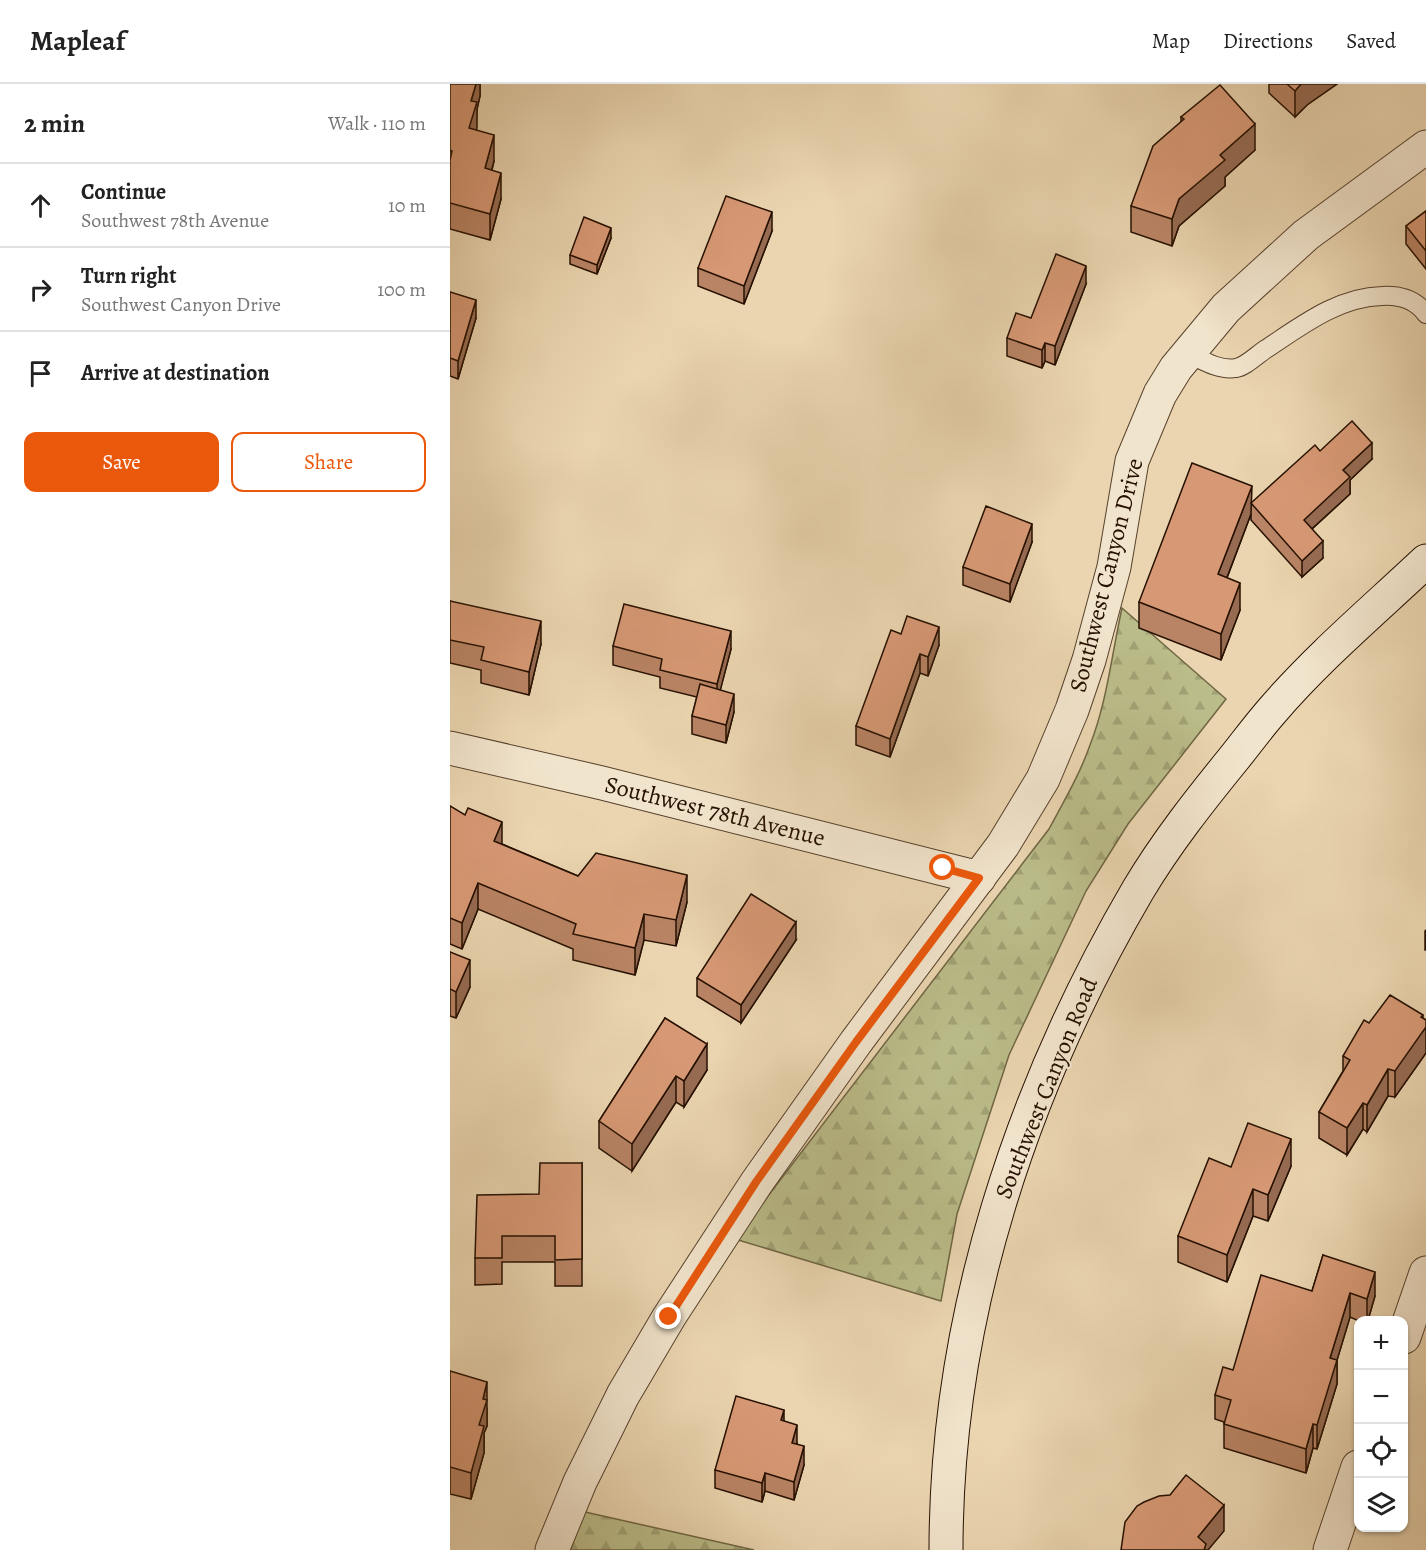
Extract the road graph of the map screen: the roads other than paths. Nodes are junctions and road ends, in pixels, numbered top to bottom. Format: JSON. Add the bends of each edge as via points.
{"nodes":[{"id":1,"x":1426,"y":147,"type":"edge"},
{"id":2,"x":1426,"y":314,"type":"edge"},
{"id":3,"x":1188,"y":353,"type":"junction"},
{"id":4,"x":1426,"y":561,"type":"edge"},
{"id":5,"x":450,"y":748,"type":"edge"},
{"id":6,"x":979,"y":878,"type":"junction"},
{"id":7,"x":1426,"y":1273,"type":"edge"},
{"id":8,"x":1408,"y":1325,"type":"edge"},
{"id":9,"x":1355,"y":1478,"type":"edge"},
{"id":10,"x":552,"y":1550,"type":"edge"},
{"id":11,"x":946,"y":1550,"type":"edge"},
{"id":12,"x":1330,"y":1550,"type":"edge"}],
"edges":[{"from":1,"to":3,"type":"street","name":"Southwest Canyon Drive","via":[[1306,236],[1226,308]]},
{"from":2,"to":3,"type":"lane","via":[[1409,299],[1369,296],[1312,319],[1237,368],[1222,368]]},
{"from":3,"to":6,"type":"street","name":"Southwest Canyon Drive","via":[[1160,394],[1132,461],[1114,567],[1072,710],[1043,779]]},
{"from":4,"to":11,"type":"street","name":"Southwest Canyon Road","via":[[1271,712],[1189,814],[1139,888],[1096,966],[1023,1131],[990,1231],[969,1316],[954,1412]]},
{"from":5,"to":6,"type":"street","name":"Southwest 78th Avenue"},
{"from":6,"to":10,"type":"street","name":"Southwest Canyon Drive","via":[[756,1182],[669,1317],[623,1395]]},
{"from":7,"to":8,"type":"street"},
{"from":9,"to":12,"type":"street"}]}
